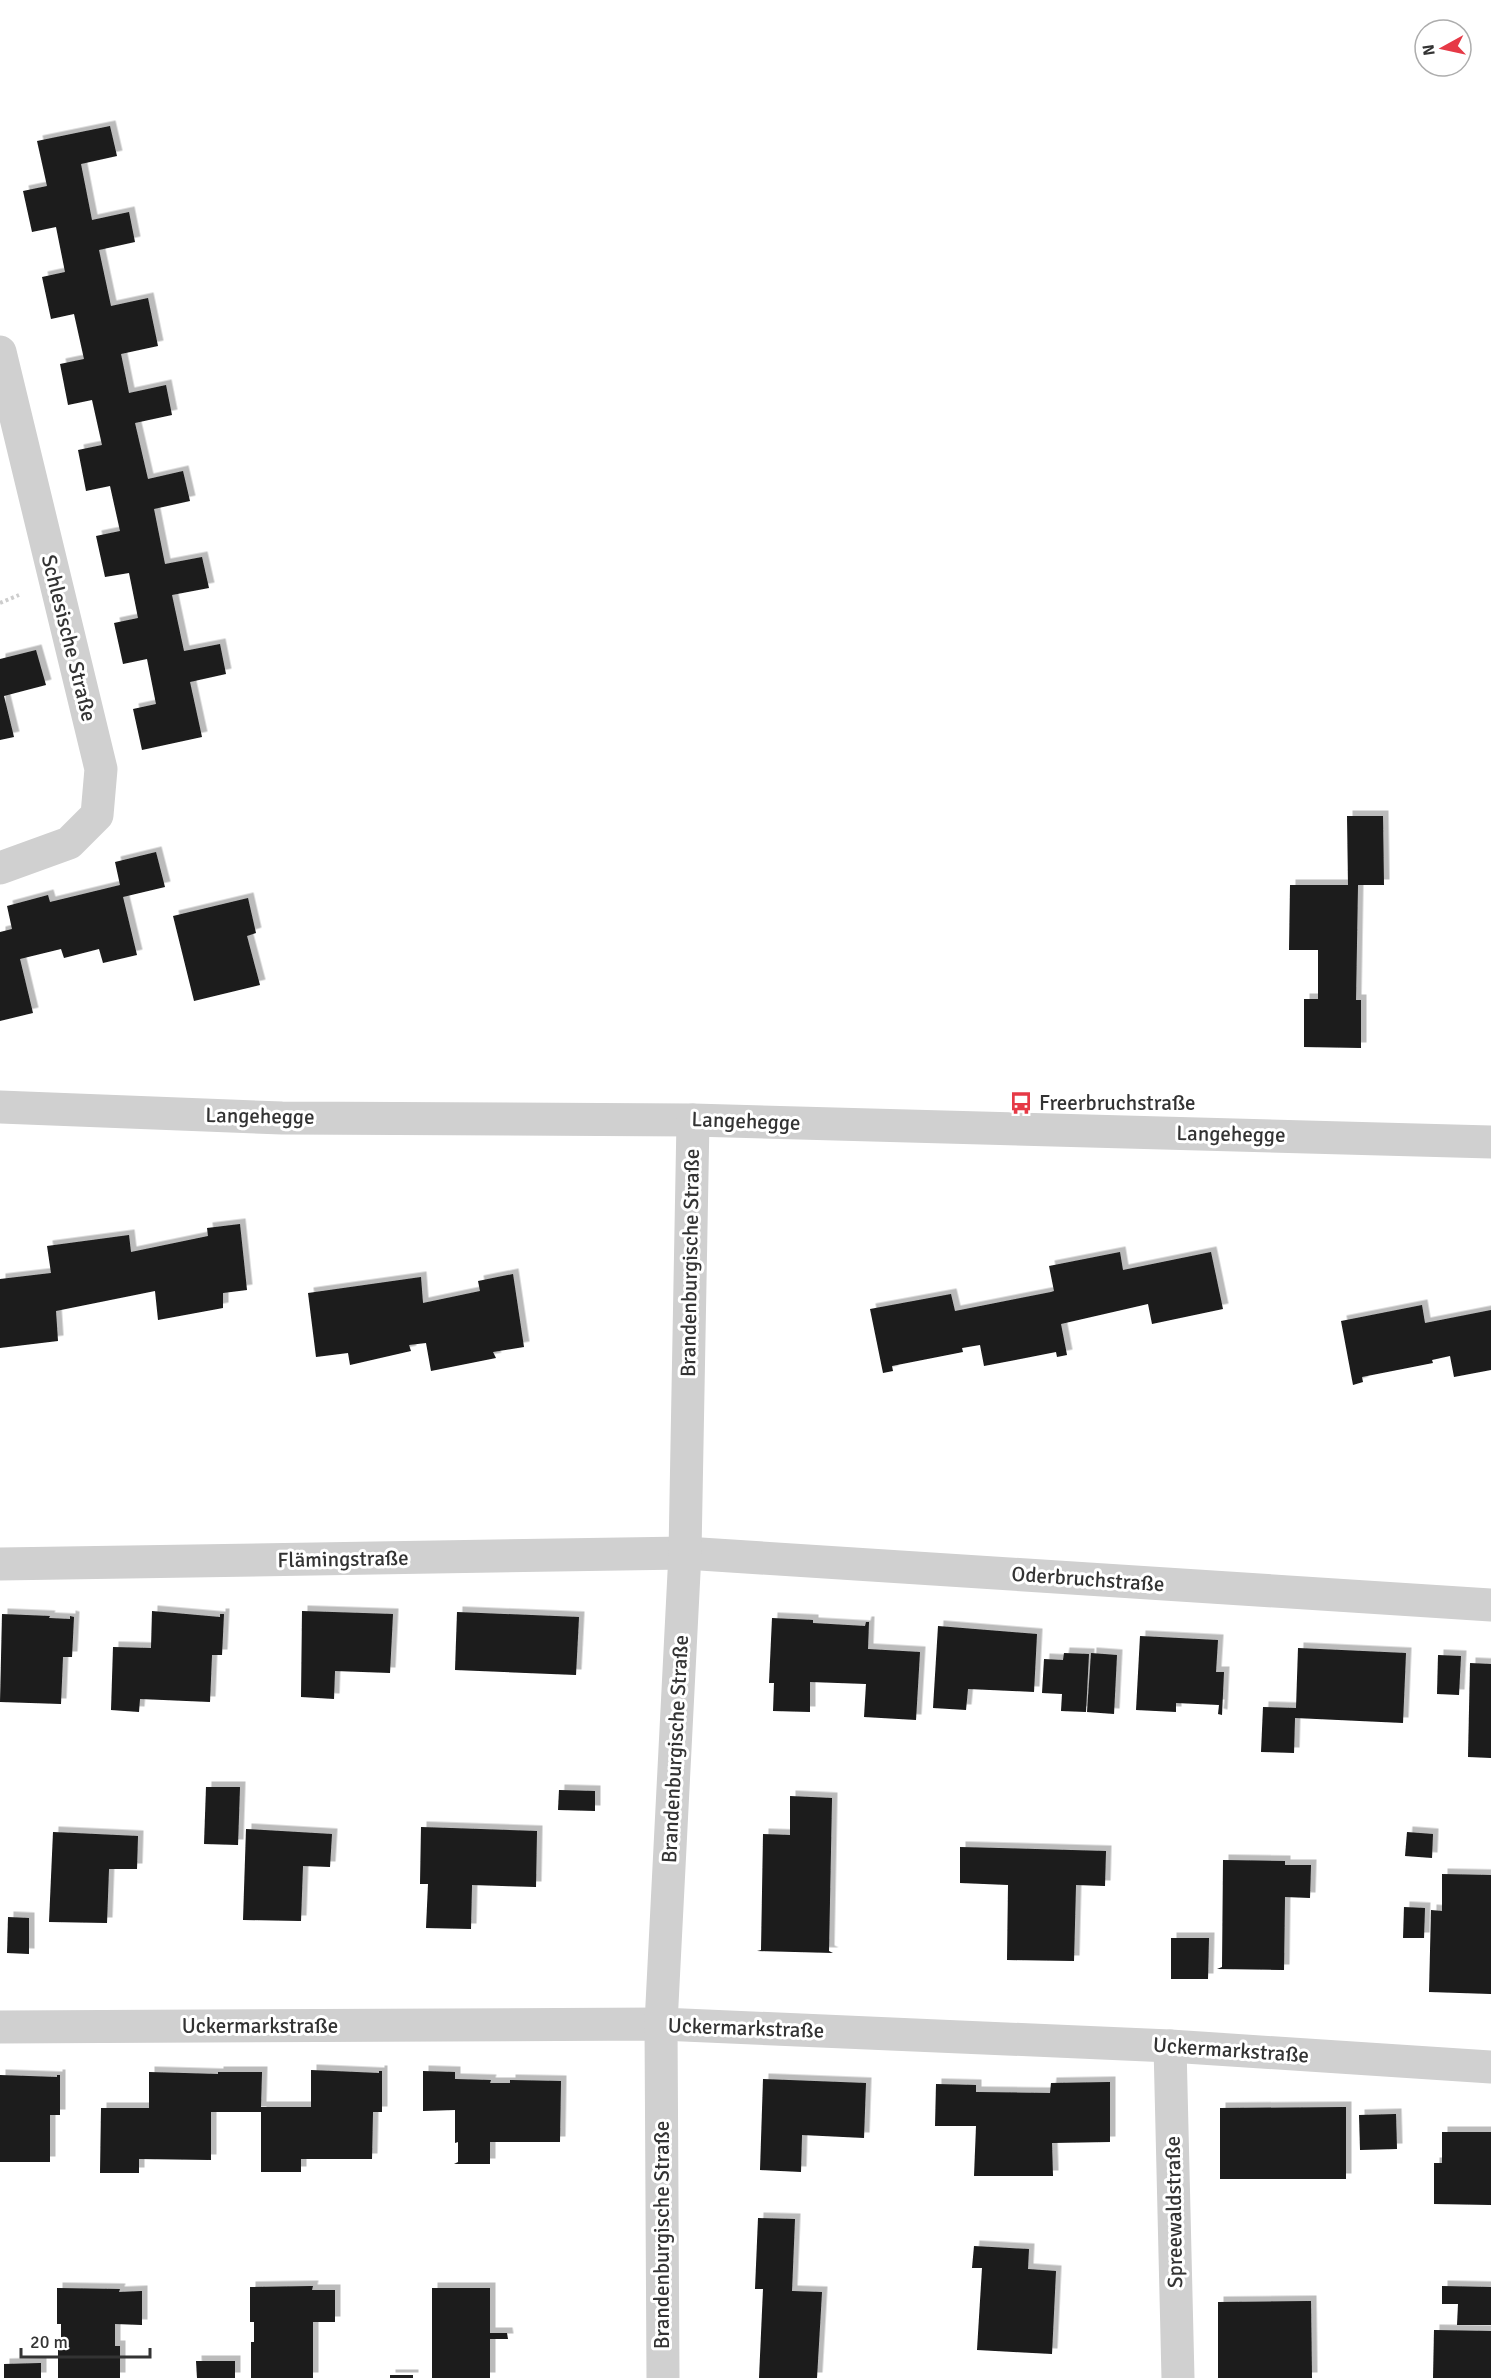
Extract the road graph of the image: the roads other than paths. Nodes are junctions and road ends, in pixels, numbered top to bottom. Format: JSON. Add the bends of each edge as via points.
{"nodes":[{"id":1,"x":0,"y":352,"type":"edge"},
{"id":2,"x":0,"y":868,"type":"edge"},
{"id":3,"x":0,"y":1107,"type":"edge"},
{"id":4,"x":693,"y":1120,"type":"junction"},
{"id":5,"x":1491,"y":1142,"type":"edge"},
{"id":6,"x":685,"y":1553,"type":"junction"},
{"id":7,"x":0,"y":1564,"type":"edge"},
{"id":8,"x":1491,"y":1605,"type":"edge"},
{"id":9,"x":661,"y":2024,"type":"junction"},
{"id":10,"x":0,"y":2027,"type":"edge"},
{"id":11,"x":1170,"y":2046,"type":"junction"},
{"id":12,"x":1491,"y":2067,"type":"edge"},
{"id":13,"x":663,"y":2378,"type":"edge"},
{"id":14,"x":1178,"y":2378,"type":"edge"}],
"edges":[{"from":1,"to":2,"type":"street","name":"Schlesische Straße","via":[[101,769],[97,815],[69,843]]},
{"from":3,"to":4,"type":"street","name":"Langehegge","via":[[282,1118]]},
{"from":4,"to":5,"type":"street","name":"Langehegge"},
{"from":4,"to":6,"type":"street","name":"Brandenburgische Straße"},
{"from":6,"to":7,"type":"street","name":"Flämingstraße"},
{"from":6,"to":8,"type":"street","name":"Oderbruchstraße"},
{"from":6,"to":9,"type":"street","name":"Brandenburgische Straße"},
{"from":9,"to":10,"type":"street","name":"Uckermarkstraße"},
{"from":9,"to":11,"type":"street","name":"Uckermarkstraße"},
{"from":9,"to":13,"type":"street","name":"Brandenburgische Straße"},
{"from":11,"to":12,"type":"street","name":"Uckermarkstraße"},
{"from":11,"to":14,"type":"street","name":"Spreewaldstraße"}]}
